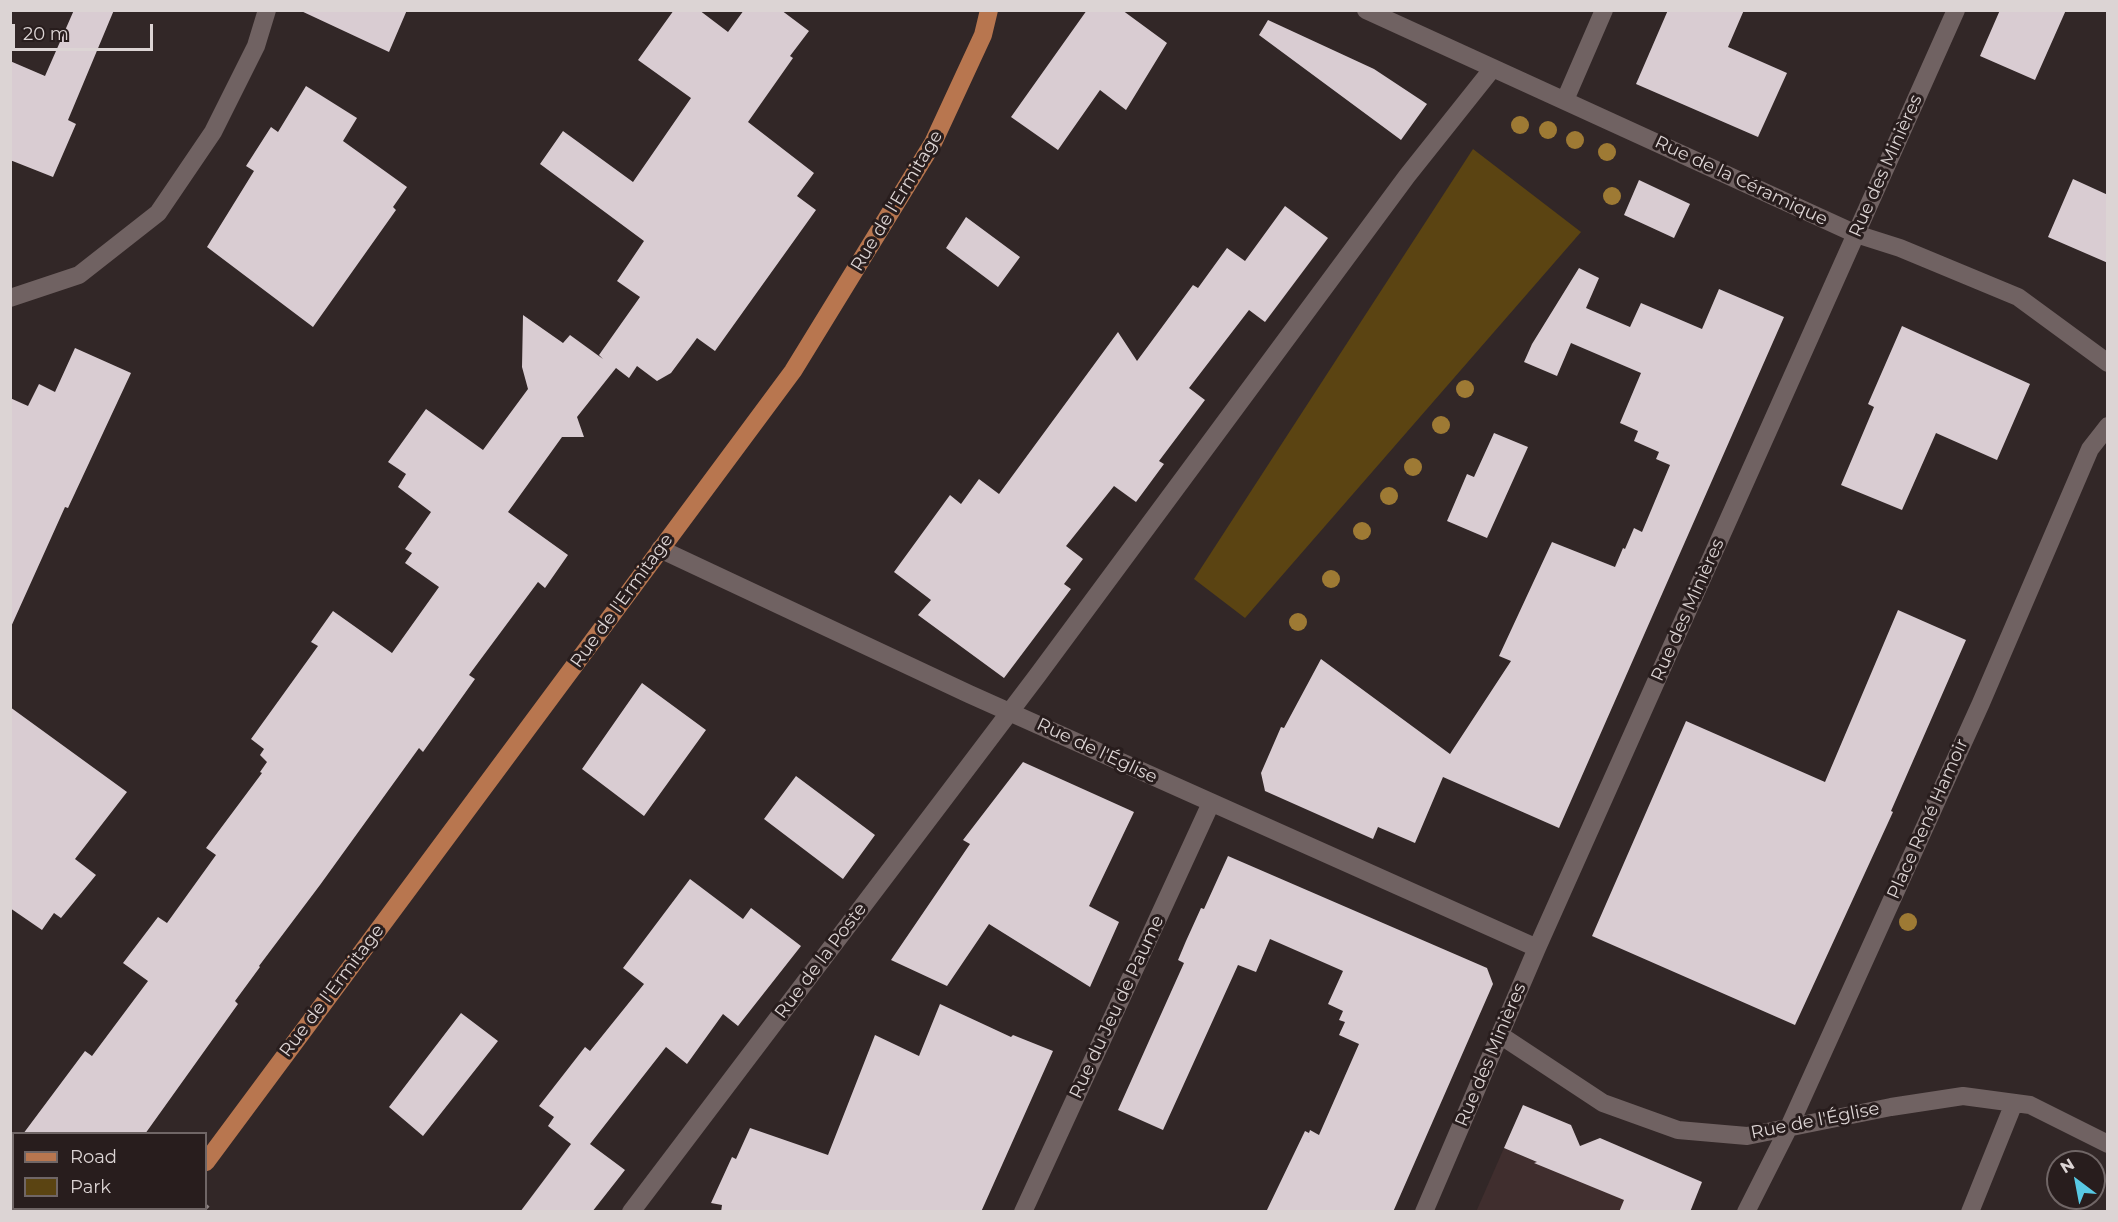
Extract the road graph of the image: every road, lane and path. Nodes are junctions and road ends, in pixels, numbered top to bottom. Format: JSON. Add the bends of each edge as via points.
{"nodes":[{"id":1,"x":267,"y":10,"type":"edge"},
{"id":2,"x":989,"y":10,"type":"edge"},
{"id":3,"x":998,"y":10,"type":"edge"},
{"id":4,"x":1366,"y":10,"type":"edge"},
{"id":5,"x":1604,"y":10,"type":"edge"},
{"id":6,"x":1956,"y":10,"type":"edge"},
{"id":7,"x":983,"y":35,"type":"junction"},
{"id":8,"x":1493,"y":68,"type":"junction"},
{"id":9,"x":1565,"y":100,"type":"junction"},
{"id":10,"x":1856,"y":234,"type":"junction"},
{"id":11,"x":10,"y":298,"type":"edge"},
{"id":12,"x":2108,"y":363,"type":"edge"},
{"id":13,"x":2108,"y":426,"type":"edge"},
{"id":14,"x":660,"y":549,"type":"junction"},
{"id":15,"x":1011,"y":711,"type":"junction"},
{"id":16,"x":1211,"y":803,"type":"junction"},
{"id":17,"x":1537,"y":948,"type":"junction"},
{"id":18,"x":1500,"y":1035,"type":"junction"},
{"id":19,"x":2014,"y":1103,"type":"junction"},
{"id":20,"x":1789,"y":1127,"type":"junction"},
{"id":21,"x":2108,"y":1144,"type":"edge"},
{"id":22,"x":207,"y":1161,"type":"edge"},
{"id":23,"x":631,"y":1212,"type":"edge"},
{"id":24,"x":1023,"y":1212,"type":"edge"},
{"id":25,"x":1424,"y":1212,"type":"edge"},
{"id":26,"x":1746,"y":1212,"type":"edge"},
{"id":27,"x":1970,"y":1212,"type":"edge"}],
"edges":[{"from":1,"to":11,"type":"street","via":[[256,46],[213,132],[158,213],[79,275]]},
{"from":2,"to":7,"type":"main road","name":"Rue de l'Ermitage"},
{"from":3,"to":7,"type":"main road"},
{"from":4,"to":8,"type":"street","name":"Rue de la Céramique"},
{"from":5,"to":9,"type":"street"},
{"from":6,"to":10,"type":"street","name":"Rue des Minières"},
{"from":7,"to":14,"type":"main road","name":"Rue de l'Ermitage","via":[[933,143],[793,371]]},
{"from":8,"to":9,"type":"street","name":"Rue de la Céramique"},
{"from":8,"to":15,"type":"street","name":"Rue de la Poste","via":[[1407,176]]},
{"from":9,"to":10,"type":"street","name":"Rue de la Céramique"},
{"from":10,"to":12,"type":"street","name":"Rue de la Céramique","via":[[2018,297]]},
{"from":10,"to":17,"type":"street","name":"Rue des Minières"},
{"from":13,"to":20,"type":"street","name":"Place René Hamoir","via":[[2090,449]]},
{"from":14,"to":15,"type":"street","name":"Rue de l'Église"},
{"from":14,"to":22,"type":"main road","name":"Rue de l'Ermitage"},
{"from":15,"to":16,"type":"street","name":"Rue de l'Église"},
{"from":15,"to":23,"type":"street","name":"Rue de la Poste"},
{"from":16,"to":17,"type":"street","name":"Rue de l'Église"},
{"from":16,"to":24,"type":"street","name":"Rue du Jeu de Paume"},
{"from":17,"to":18,"type":"street","name":"Rue des Minières"},
{"from":18,"to":20,"type":"street","name":"Rue de l'Église","via":[[1603,1103],[1678,1130],[1747,1136]]},
{"from":18,"to":25,"type":"street","name":"Rue des Minières"},
{"from":19,"to":20,"type":"street","name":"Rue de l'Église","via":[[1963,1096]]},
{"from":19,"to":21,"type":"street","name":"Rue de l'Église","via":[[2030,1105]]},
{"from":19,"to":27,"type":"street"},
{"from":20,"to":26,"type":"street","name":"Place René Hamoir"}]}
